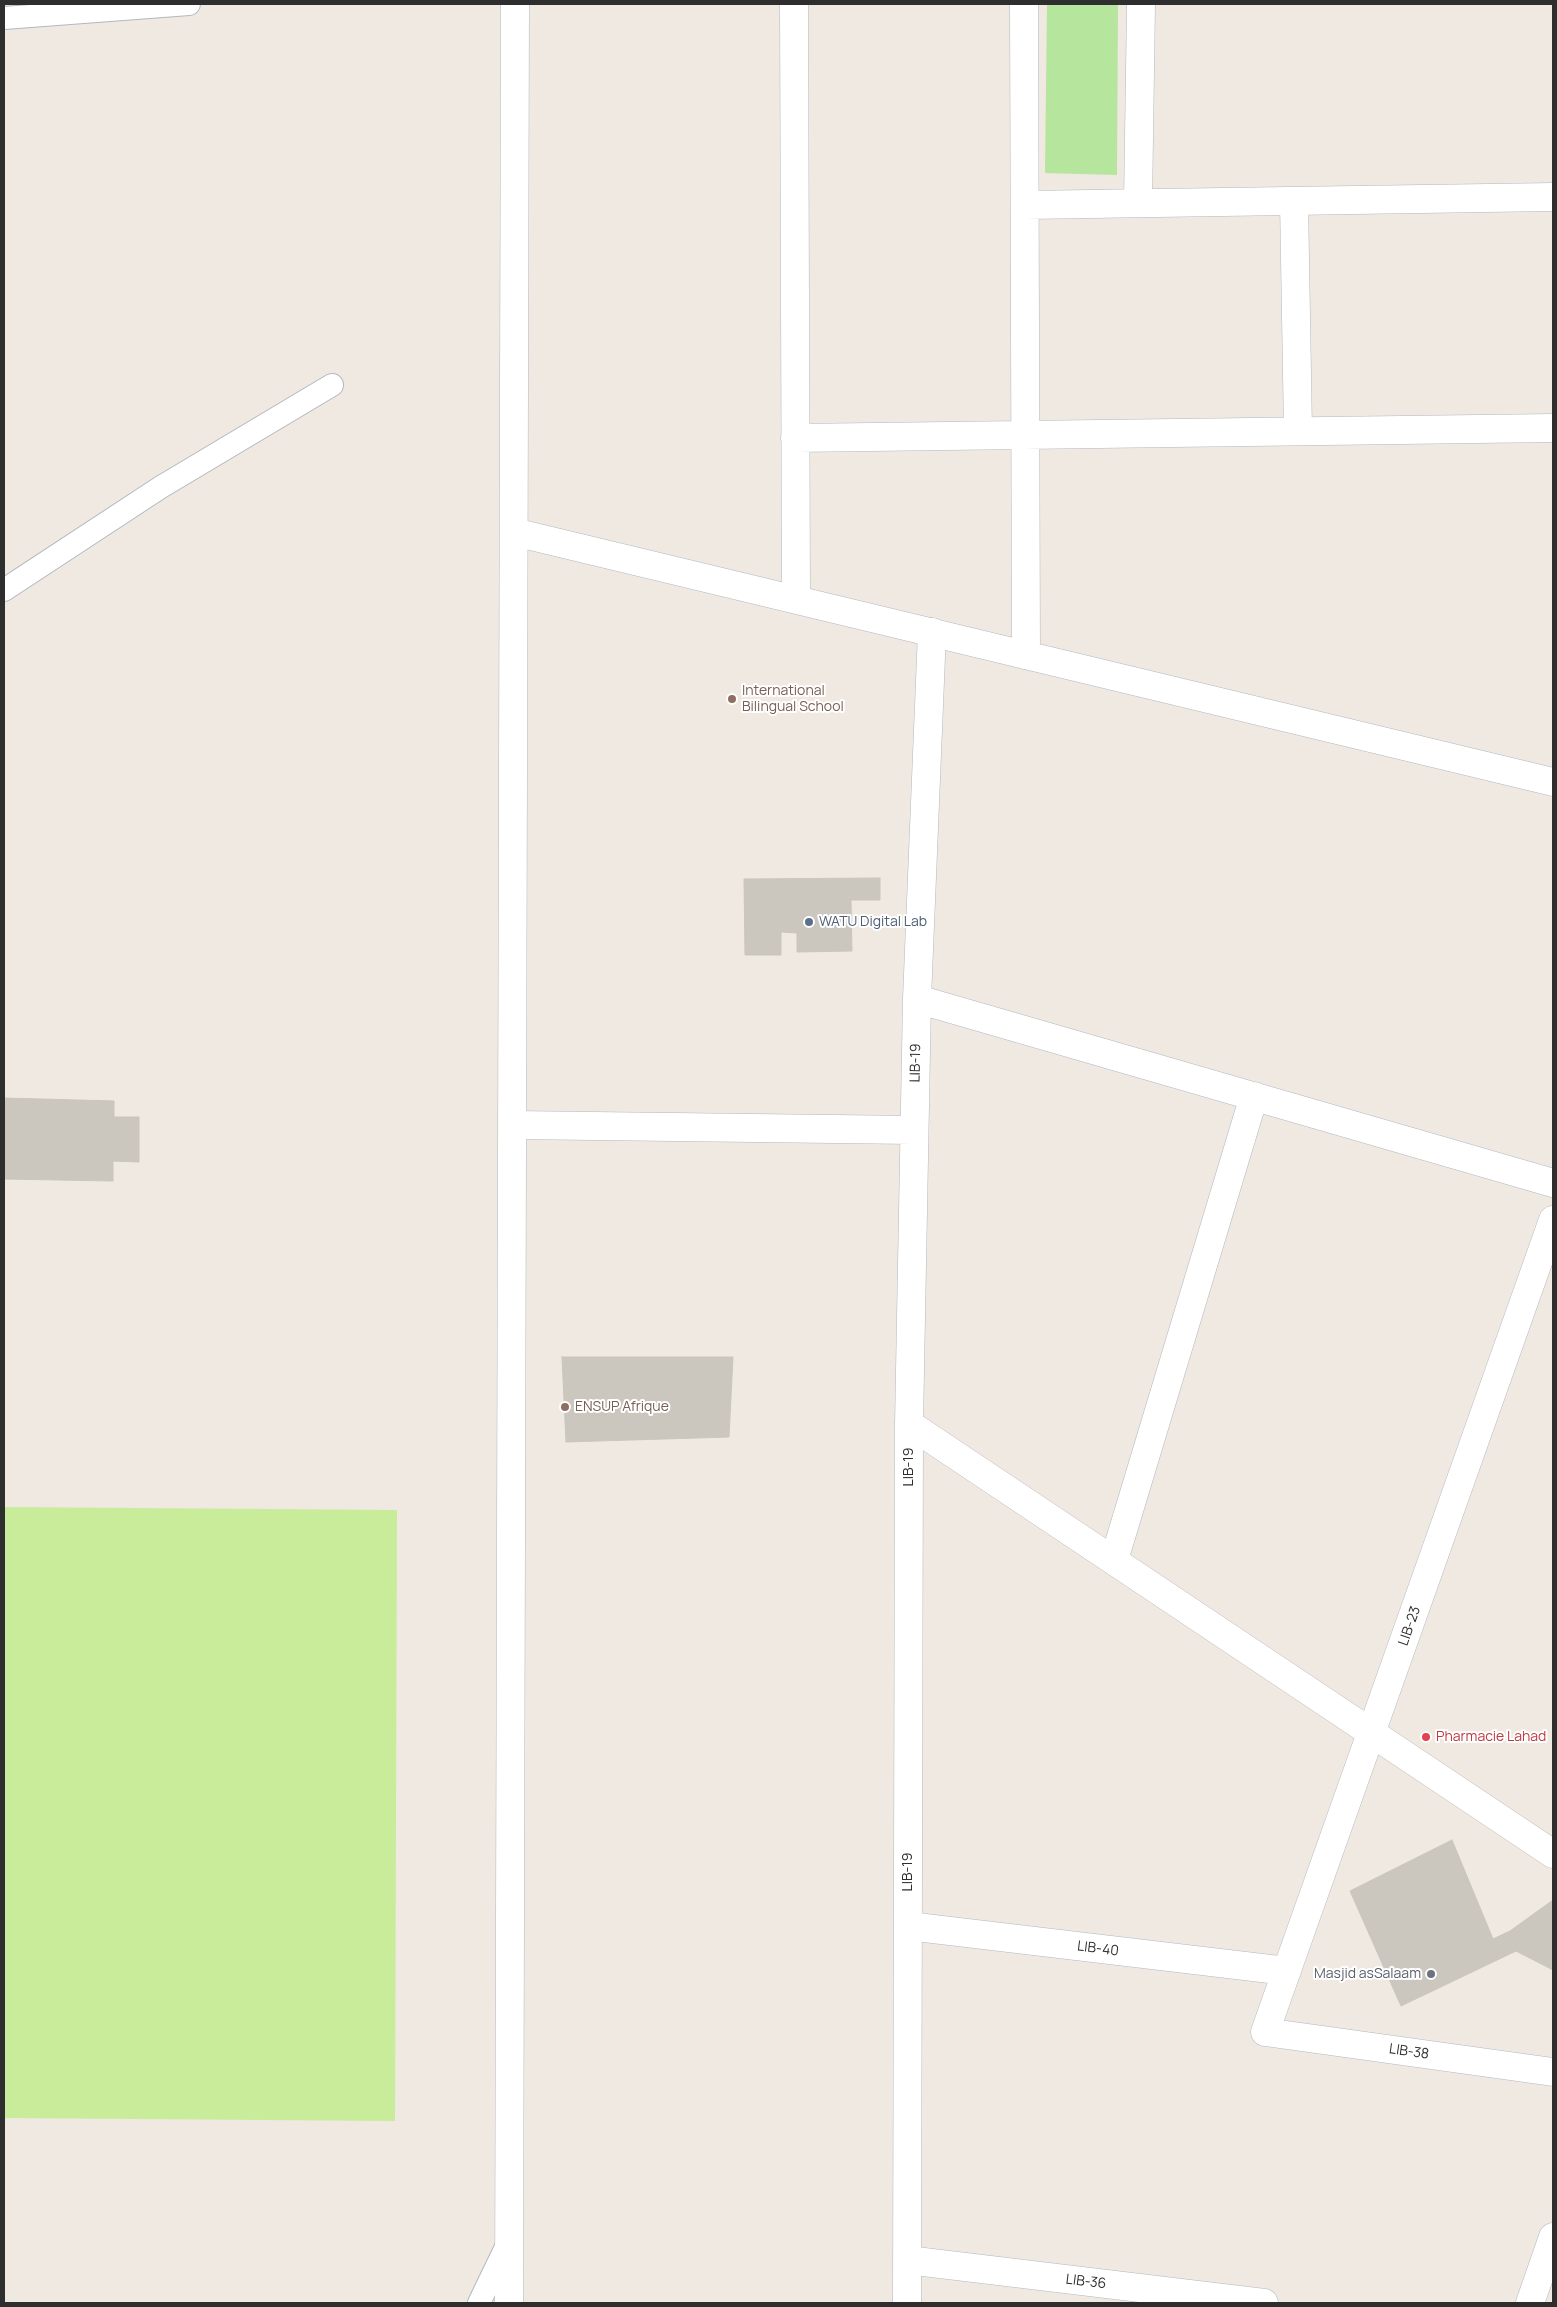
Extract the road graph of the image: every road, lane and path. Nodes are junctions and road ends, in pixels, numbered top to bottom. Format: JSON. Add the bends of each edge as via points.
{"nodes":[{"id":1,"x":189,"y":4,"type":"edge"},
{"id":2,"x":514,"y":4,"type":"edge"},
{"id":3,"x":794,"y":4,"type":"edge"},
{"id":4,"x":1024,"y":4,"type":"edge"},
{"id":5,"x":1141,"y":4,"type":"edge"},
{"id":6,"x":4,"y":18,"type":"edge"},
{"id":7,"x":1553,"y":196,"type":"edge"},
{"id":8,"x":1294,"y":201,"type":"junction"},
{"id":9,"x":1138,"y":203,"type":"junction"},
{"id":10,"x":1025,"y":204,"type":"junction"},
{"id":11,"x":332,"y":385,"type":"dead end"},
{"id":12,"x":1553,"y":428,"type":"edge"},
{"id":13,"x":1298,"y":431,"type":"junction"},
{"id":14,"x":1025,"y":435,"type":"junction"},
{"id":15,"x":795,"y":438,"type":"junction"},
{"id":16,"x":514,"y":532,"type":"junction"},
{"id":17,"x":4,"y":590,"type":"edge"},
{"id":18,"x":796,"y":599,"type":"junction"},
{"id":19,"x":932,"y":632,"type":"junction"},
{"id":20,"x":1026,"y":655,"type":"junction"},
{"id":21,"x":1553,"y":782,"type":"edge"},
{"id":22,"x":917,"y":999,"type":"junction"},
{"id":23,"x":1254,"y":1096,"type":"junction"},
{"id":24,"x":513,"y":1125,"type":"junction"},
{"id":25,"x":914,"y":1130,"type":"junction"},
{"id":26,"x":1553,"y":1183,"type":"edge"},
{"id":27,"x":1553,"y":1220,"type":"edge"},
{"id":28,"x":909,"y":1424,"type":"junction"},
{"id":29,"x":1114,"y":1560,"type":"junction"},
{"id":30,"x":1372,"y":1732,"type":"junction"},
{"id":31,"x":1553,"y":1854,"type":"edge"},
{"id":32,"x":908,"y":1926,"type":"junction"},
{"id":33,"x":1287,"y":1971,"type":"junction"},
{"id":34,"x":1266,"y":2032,"type":"joint"},
{"id":35,"x":1553,"y":2072,"type":"edge"},
{"id":36,"x":1553,"y":2237,"type":"edge"},
{"id":37,"x":510,"y":2241,"type":"junction"},
{"id":38,"x":907,"y":2260,"type":"junction"},
{"id":39,"x":479,"y":2303,"type":"edge"},
{"id":40,"x":509,"y":2303,"type":"edge"},
{"id":41,"x":907,"y":2303,"type":"edge"},
{"id":42,"x":1264,"y":2303,"type":"edge"},
{"id":43,"x":1530,"y":2303,"type":"edge"}],
"edges":[{"from":1,"to":6,"type":"lane"},
{"from":2,"to":16,"type":"street"},
{"from":3,"to":15,"type":"street"},
{"from":4,"to":10,"type":"street"},
{"from":5,"to":9,"type":"street"},
{"from":7,"to":8,"type":"street"},
{"from":8,"to":9,"type":"street"},
{"from":8,"to":13,"type":"street"},
{"from":9,"to":10,"type":"street"},
{"from":10,"to":14,"type":"street"},
{"from":11,"to":17,"type":"lane","via":[[162,487]]},
{"from":12,"to":13,"type":"street"},
{"from":13,"to":14,"type":"street"},
{"from":14,"to":15,"type":"street"},
{"from":14,"to":20,"type":"street"},
{"from":15,"to":18,"type":"street"},
{"from":16,"to":18,"type":"street"},
{"from":16,"to":24,"type":"street"},
{"from":18,"to":19,"type":"street"},
{"from":19,"to":20,"type":"street"},
{"from":19,"to":22,"type":"street","name":"LIB-19"},
{"from":20,"to":21,"type":"street"},
{"from":22,"to":23,"type":"street"},
{"from":22,"to":25,"type":"street","name":"LIB-19"},
{"from":23,"to":26,"type":"street"},
{"from":23,"to":29,"type":"street"},
{"from":24,"to":25,"type":"street"},
{"from":24,"to":37,"type":"street"},
{"from":25,"to":28,"type":"street","name":"LIB-19"},
{"from":27,"to":30,"type":"street","name":"LIB-23"},
{"from":28,"to":29,"type":"street"},
{"from":28,"to":32,"type":"street","name":"LIB-19"},
{"from":29,"to":30,"type":"street"},
{"from":30,"to":31,"type":"street"},
{"from":30,"to":33,"type":"street","name":"LIB-23"},
{"from":32,"to":33,"type":"street","name":"LIB-40"},
{"from":32,"to":38,"type":"street","name":"LIB-19"},
{"from":33,"to":34,"type":"street","name":"LIB-23"},
{"from":34,"to":35,"type":"street","name":"LIB-38"},
{"from":36,"to":43,"type":"street"},
{"from":37,"to":39,"type":"lane"},
{"from":37,"to":40,"type":"street"},
{"from":38,"to":41,"type":"street","name":"LIB-19"},
{"from":38,"to":42,"type":"street","name":"LIB-36"}]}
